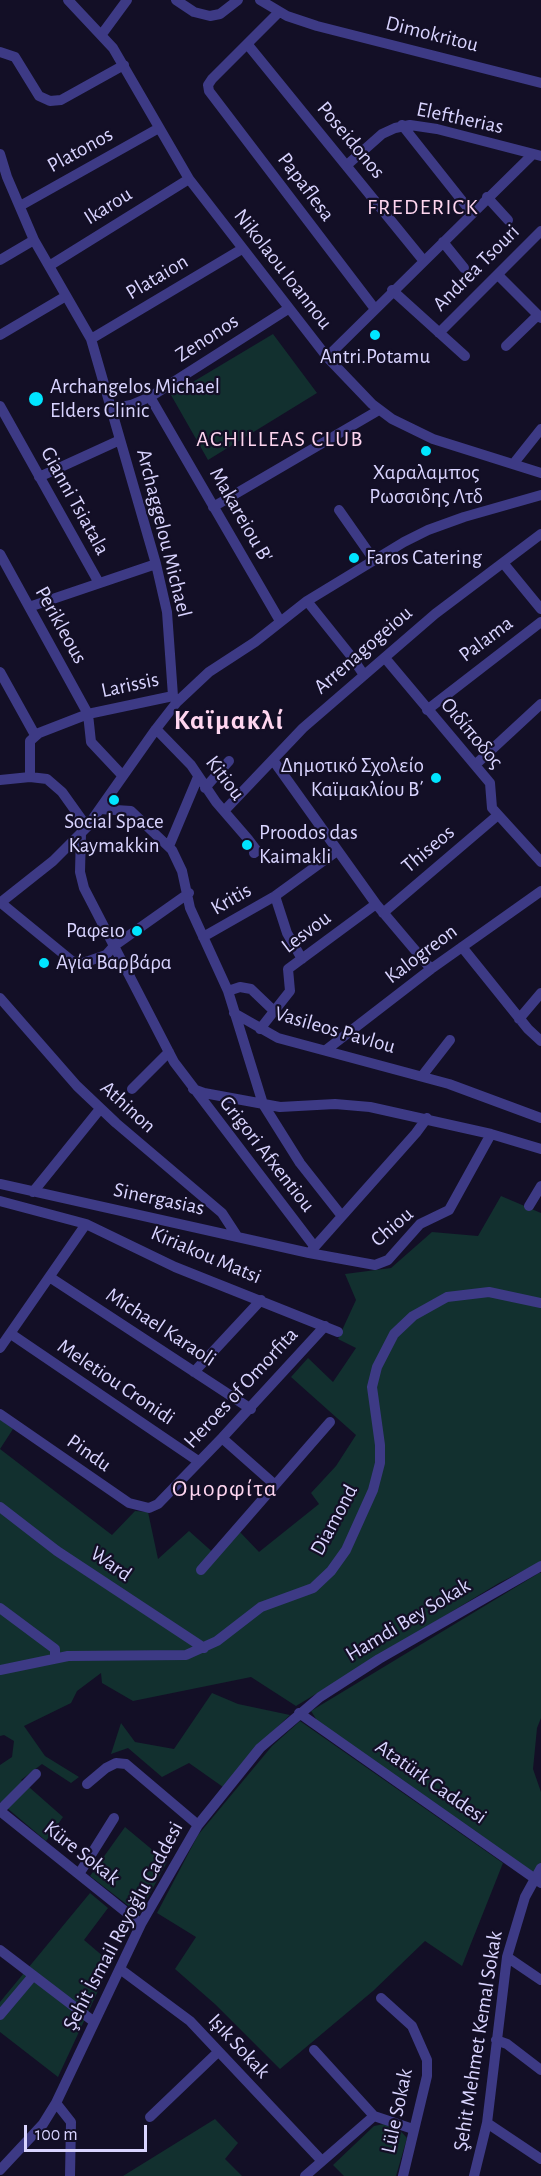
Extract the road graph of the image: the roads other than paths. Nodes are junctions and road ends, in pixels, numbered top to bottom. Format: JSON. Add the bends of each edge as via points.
{"nodes":[{"id":1,"x":68,"y":0,"type":"edge"},
{"id":2,"x":127,"y":0,"type":"edge"},
{"id":3,"x":176,"y":0,"type":"edge"},
{"id":4,"x":238,"y":0,"type":"edge"},
{"id":5,"x":260,"y":0,"type":"edge"},
{"id":6,"x":279,"y":12,"type":"junction"},
{"id":7,"x":102,"y":34,"type":"junction"},
{"id":8,"x":248,"y":45,"type":"junction"},
{"id":9,"x":0,"y":52,"type":"edge"},
{"id":10,"x":124,"y":65,"type":"junction"},
{"id":11,"x":541,"y":82,"type":"edge"},
{"id":12,"x":402,"y":125,"type":"junction"},
{"id":13,"x":159,"y":128,"type":"junction"},
{"id":14,"x":0,"y":154,"type":"edge"},
{"id":15,"x":537,"y":155,"type":"edge"},
{"id":16,"x":347,"y":165,"type":"junction"},
{"id":17,"x":4,"y":179,"type":"edge"},
{"id":18,"x":189,"y":179,"type":"junction"},
{"id":19,"x":487,"y":197,"type":"junction"},
{"id":20,"x":20,"y":206,"type":"junction"},
{"id":21,"x":471,"y":212,"type":"junction"},
{"id":22,"x":508,"y":220,"type":"dead end"},
{"id":23,"x":541,"y":231,"type":"edge"},
{"id":24,"x":34,"y":240,"type":"junction"},
{"id":25,"x":443,"y":242,"type":"junction"},
{"id":26,"x":242,"y":249,"type":"junction"},
{"id":27,"x":0,"y":260,"type":"edge"},
{"id":28,"x":423,"y":260,"type":"junction"},
{"id":29,"x":49,"y":266,"type":"junction"},
{"id":30,"x":464,"y":268,"type":"dead end"},
{"id":31,"x":498,"y":274,"type":"junction"},
{"id":32,"x":392,"y":290,"type":"junction"},
{"id":33,"x":66,"y":296,"type":"junction"},
{"id":34,"x":288,"y":309,"type":"junction"},
{"id":35,"x":375,"y":309,"type":"junction"},
{"id":36,"x":539,"y":317,"type":"edge"},
{"id":37,"x":440,"y":333,"type":"junction"},
{"id":38,"x":0,"y":335,"type":"edge"},
{"id":39,"x":92,"y":339,"type":"junction"},
{"id":40,"x":506,"y":346,"type":"dead end"},
{"id":41,"x":465,"y":356,"type":"dead end"},
{"id":42,"x":327,"y":357,"type":"junction"},
{"id":43,"x":150,"y":397,"type":"junction"},
{"id":44,"x":0,"y":406,"type":"edge"},
{"id":45,"x":111,"y":409,"type":"junction"},
{"id":46,"x":379,"y":410,"type":"junction"},
{"id":47,"x":541,"y":429,"type":"edge"},
{"id":48,"x":120,"y":440,"type":"junction"},
{"id":49,"x":514,"y":463,"type":"junction"},
{"id":50,"x":541,"y":473,"type":"edge"},
{"id":51,"x":39,"y":477,"type":"junction"},
{"id":52,"x":541,"y":495,"type":"edge"},
{"id":53,"x":213,"y":507,"type":"junction"},
{"id":54,"x":339,"y":510,"type":"dead end"},
{"id":55,"x":541,"y":534,"type":"edge"},
{"id":56,"x":0,"y":554,"type":"edge"},
{"id":57,"x":374,"y":560,"type":"junction"},
{"id":58,"x":156,"y":564,"type":"junction"},
{"id":59,"x":504,"y":564,"type":"junction"},
{"id":60,"x":99,"y":583,"type":"junction"},
{"id":61,"x":307,"y":600,"type":"junction"},
{"id":62,"x":29,"y":607,"type":"junction"},
{"id":63,"x":541,"y":609,"type":"edge"},
{"id":64,"x":280,"y":621,"type":"junction"},
{"id":65,"x":541,"y":622,"type":"edge"},
{"id":66,"x":385,"y":658,"type":"junction"},
{"id":67,"x":0,"y":672,"type":"edge"},
{"id":68,"x":364,"y":675,"type":"junction"},
{"id":69,"x":175,"y":699,"type":"junction"},
{"id":70,"x":541,"y":704,"type":"edge"},
{"id":71,"x":427,"y":710,"type":"junction"},
{"id":72,"x":88,"y":714,"type":"junction"},
{"id":73,"x":156,"y":729,"type":"junction"},
{"id":74,"x":35,"y":735,"type":"junction"},
{"id":75,"x":273,"y":760,"type":"junction"},
{"id":76,"x":229,"y":761,"type":"dead end"},
{"id":77,"x":475,"y":765,"type":"junction"},
{"id":78,"x":122,"y":775,"type":"junction"},
{"id":79,"x":30,"y":777,"type":"junction"},
{"id":80,"x":198,"y":777,"type":"junction"},
{"id":81,"x":0,"y":780,"type":"edge"},
{"id":82,"x":205,"y":788,"type":"junction"},
{"id":83,"x":100,"y":809,"type":"junction"},
{"id":84,"x":224,"y":811,"type":"junction"},
{"id":85,"x":498,"y":815,"type":"junction"},
{"id":86,"x":84,"y":830,"type":"junction"},
{"id":87,"x":169,"y":846,"type":"junction"},
{"id":88,"x":337,"y":851,"type":"junction"},
{"id":89,"x":254,"y":853,"type":"dead end"},
{"id":90,"x":541,"y":862,"type":"edge"},
{"id":91,"x":541,"y":891,"type":"edge"},
{"id":92,"x":189,"y":893,"type":"junction"},
{"id":93,"x":275,"y":896,"type":"junction"},
{"id":94,"x":0,"y":902,"type":"edge"},
{"id":95,"x":379,"y":909,"type":"junction"},
{"id":96,"x":203,"y":938,"type":"junction"},
{"id":97,"x":114,"y":946,"type":"junction"},
{"id":98,"x":462,"y":947,"type":"junction"},
{"id":99,"x":302,"y":960,"type":"junction"},
{"id":100,"x":432,"y":969,"type":"junction"},
{"id":101,"x":228,"y":991,"type":"junction"},
{"id":102,"x":541,"y":993,"type":"edge"},
{"id":103,"x":1,"y":1000,"type":"edge"},
{"id":104,"x":274,"y":1011,"type":"junction"},
{"id":105,"x":234,"y":1013,"type":"junction"},
{"id":106,"x":519,"y":1018,"type":"junction"},
{"id":107,"x":261,"y":1029,"type":"junction"},
{"id":108,"x":450,"y":1040,"type":"dead end"},
{"id":109,"x":541,"y":1041,"type":"edge"},
{"id":110,"x":326,"y":1050,"type":"junction"},
{"id":111,"x":169,"y":1052,"type":"junction"},
{"id":112,"x":422,"y":1076,"type":"junction"},
{"id":113,"x":190,"y":1087,"type":"junction"},
{"id":114,"x":132,"y":1089,"type":"dead end"},
{"id":115,"x":263,"y":1104,"type":"junction"},
{"id":116,"x":100,"y":1109,"type":"junction"},
{"id":117,"x":427,"y":1118,"type":"junction"},
{"id":118,"x":541,"y":1118,"type":"edge"},
{"id":119,"x":490,"y":1134,"type":"junction"},
{"id":120,"x":541,"y":1149,"type":"edge"},
{"id":121,"x":0,"y":1184,"type":"edge"},
{"id":122,"x":541,"y":1186,"type":"edge"},
{"id":123,"x":33,"y":1192,"type":"junction"},
{"id":124,"x":62,"y":1199,"type":"junction"},
{"id":125,"x":0,"y":1201,"type":"edge"},
{"id":126,"x":529,"y":1206,"type":"dead end"},
{"id":127,"x":342,"y":1215,"type":"junction"},
{"id":128,"x":57,"y":1216,"type":"junction"},
{"id":129,"x":86,"y":1224,"type":"junction"},
{"id":130,"x":237,"y":1236,"type":"junction"},
{"id":131,"x":311,"y":1250,"type":"junction"},
{"id":132,"x":51,"y":1278,"type":"junction"},
{"id":133,"x":261,"y":1300,"type":"junction"},
{"id":134,"x":541,"y":1303,"type":"edge"},
{"id":135,"x":325,"y":1326,"type":"junction"},
{"id":136,"x":338,"y":1332,"type":"dead end"},
{"id":137,"x":11,"y":1334,"type":"junction"},
{"id":138,"x":0,"y":1348,"type":"edge"},
{"id":139,"x":194,"y":1372,"type":"junction"},
{"id":140,"x":250,"y":1408,"type":"junction"},
{"id":141,"x":0,"y":1414,"type":"edge"},
{"id":142,"x":330,"y":1422,"type":"dead end"},
{"id":143,"x":222,"y":1438,"type":"junction"},
{"id":144,"x":198,"y":1461,"type":"junction"},
{"id":145,"x":274,"y":1484,"type":"junction"},
{"id":146,"x":160,"y":1502,"type":"joint"},
{"id":147,"x":0,"y":1507,"type":"edge"},
{"id":148,"x":541,"y":1566,"type":"edge"},
{"id":149,"x":201,"y":1570,"type":"dead end"},
{"id":150,"x":0,"y":1608,"type":"edge"},
{"id":151,"x":204,"y":1648,"type":"junction"},
{"id":152,"x":55,"y":1658,"type":"junction"},
{"id":153,"x":0,"y":1670,"type":"edge"},
{"id":154,"x":299,"y":1713,"type":"junction"},
{"id":155,"x":36,"y":1774,"type":"dead end"},
{"id":156,"x":87,"y":1784,"type":"dead end"},
{"id":157,"x":0,"y":1810,"type":"edge"},
{"id":158,"x":114,"y":1818,"type":"dead end"},
{"id":159,"x":198,"y":1825,"type":"junction"},
{"id":160,"x":541,"y":1868,"type":"edge"},
{"id":161,"x":79,"y":1874,"type":"junction"},
{"id":162,"x":537,"y":1881,"type":"edge"},
{"id":163,"x":141,"y":1924,"type":"junction"},
{"id":164,"x":0,"y":1950,"type":"edge"},
{"id":165,"x":507,"y":1957,"type":"junction"},
{"id":166,"x":120,"y":1969,"type":"junction"},
{"id":167,"x":32,"y":1977,"type":"junction"},
{"id":168,"x":541,"y":1980,"type":"edge"},
{"id":169,"x":381,"y":1998,"type":"dead end"},
{"id":170,"x":0,"y":2015,"type":"edge"},
{"id":171,"x":93,"y":2021,"type":"junction"},
{"id":172,"x":496,"y":2040,"type":"junction"},
{"id":173,"x":314,"y":2050,"type":"dead end"},
{"id":174,"x":218,"y":2052,"type":"junction"},
{"id":175,"x":541,"y":2070,"type":"edge"},
{"id":176,"x":56,"y":2103,"type":"junction"},
{"id":177,"x":374,"y":2116,"type":"junction"},
{"id":178,"x":150,"y":2117,"type":"dead end"},
{"id":179,"x":488,"y":2123,"type":"junction"},
{"id":180,"x":413,"y":2128,"type":"junction"},
{"id":181,"x":541,"y":2159,"type":"edge"},
{"id":182,"x":321,"y":2160,"type":"junction"},
{"id":183,"x":0,"y":2170,"type":"edge"},
{"id":184,"x":70,"y":2176,"type":"edge"},
{"id":185,"x":306,"y":2176,"type":"edge"},
{"id":186,"x":403,"y":2176,"type":"edge"},
{"id":187,"x":474,"y":2176,"type":"edge"}],
"edges":[{"from":1,"to":7,"type":"street","name":"Nikolaou Ioannou"},
{"from":2,"to":7,"type":"street"},
{"from":3,"to":4,"type":"street","via":[[194,12],[210,16],[220,14]]},
{"from":5,"to":6,"type":"street","name":"Dimokritou"},
{"from":6,"to":8,"type":"street"},
{"from":6,"to":11,"type":"street","name":"Dimokritou","via":[[317,26]]},
{"from":7,"to":10,"type":"street","name":"Nikolaou Ioannou"},
{"from":8,"to":16,"type":"street","name":"Poseidonos"},
{"from":8,"to":35,"type":"street","name":"Papaflesa","via":[[212,79],[208,88],[211,96]]},
{"from":9,"to":10,"type":"street","via":[[15,57],[39,96],[50,101],[61,100]]},
{"from":10,"to":13,"type":"street","name":"Nikolaou Ioannou"},
{"from":12,"to":15,"type":"street","name":"Eleftherias","via":[[437,129]]},
{"from":12,"to":16,"type":"street","name":"Eleftherias","via":[[382,134]]},
{"from":12,"to":21,"type":"street"},
{"from":13,"to":18,"type":"street","name":"Nikolaou Ioannou"},
{"from":13,"to":20,"type":"street","name":"Platonos"},
{"from":14,"to":17,"type":"street","name":"Archaggelou Michael"},
{"from":15,"to":19,"type":"street"},
{"from":16,"to":28,"type":"street","name":"Poseidonos"},
{"from":17,"to":20,"type":"street","name":"Archaggelou Michael"},
{"from":18,"to":26,"type":"street","name":"Nikolaou Ioannou"},
{"from":18,"to":29,"type":"street","name":"Ikarou"},
{"from":19,"to":21,"type":"street"},
{"from":19,"to":22,"type":"street"},
{"from":20,"to":24,"type":"street","name":"Archaggelou Michael"},
{"from":21,"to":25,"type":"street"},
{"from":23,"to":31,"type":"street","name":"Andrea Tsouri"},
{"from":24,"to":27,"type":"street"},
{"from":24,"to":29,"type":"street","name":"Archaggelou Michael"},
{"from":25,"to":28,"type":"street"},
{"from":25,"to":30,"type":"street"},
{"from":26,"to":34,"type":"street","name":"Nikolaou Ioannou"},
{"from":26,"to":39,"type":"street","name":"Plataion"},
{"from":28,"to":32,"type":"street"},
{"from":29,"to":33,"type":"street","name":"Archaggelou Michael"},
{"from":31,"to":36,"type":"street"},
{"from":31,"to":37,"type":"street","name":"Andrea Tsouri"},
{"from":32,"to":35,"type":"street"},
{"from":32,"to":37,"type":"street"},
{"from":33,"to":38,"type":"street"},
{"from":33,"to":39,"type":"street","name":"Archaggelou Michael"},
{"from":34,"to":42,"type":"street","name":"Nikolaou Ioannou"},
{"from":34,"to":43,"type":"street","name":"Zenonos"},
{"from":35,"to":42,"type":"street"},
{"from":36,"to":40,"type":"street"},
{"from":37,"to":41,"type":"street"},
{"from":39,"to":45,"type":"street","name":"Archaggelou Michael"},
{"from":42,"to":46,"type":"street","name":"Nikolaou Ioannou"},
{"from":43,"to":45,"type":"street","name":"Zenonos"},
{"from":43,"to":53,"type":"street","name":"Makareiou B'"},
{"from":44,"to":51,"type":"street","name":"Gianni Tsiatala"},
{"from":45,"to":48,"type":"street","name":"Archaggelou Michael"},
{"from":46,"to":49,"type":"street","name":"Nikolaou Ioannou","via":[[433,439]]},
{"from":46,"to":53,"type":"street"},
{"from":47,"to":49,"type":"street"},
{"from":48,"to":51,"type":"street"},
{"from":48,"to":58,"type":"street","name":"Archaggelou Michael"},
{"from":49,"to":50,"type":"street","name":"Nikolaou Ioannou"},
{"from":51,"to":60,"type":"street","name":"Gianni Tsiatala"},
{"from":52,"to":57,"type":"street","via":[[428,530]]},
{"from":53,"to":64,"type":"street","name":"Makareiou B'"},
{"from":54,"to":57,"type":"street"},
{"from":55,"to":59,"type":"street","name":"Arrenagogeiou"},
{"from":56,"to":62,"type":"street","name":"Perikleous"},
{"from":57,"to":61,"type":"street"},
{"from":58,"to":60,"type":"street"},
{"from":58,"to":69,"type":"street","name":"Archaggelou Michael","via":[[167,612]]},
{"from":59,"to":63,"type":"street"},
{"from":59,"to":66,"type":"street","name":"Arrenagogeiou","via":[[435,614]]},
{"from":60,"to":62,"type":"street"},
{"from":61,"to":64,"type":"street"},
{"from":61,"to":68,"type":"street"},
{"from":62,"to":72,"type":"street","name":"Perikleous"},
{"from":64,"to":69,"type":"street"},
{"from":65,"to":71,"type":"street","name":"Palama"},
{"from":66,"to":68,"type":"street","name":"Arrenagogeiou"},
{"from":66,"to":71,"type":"street","name":"Οιδίποδος"},
{"from":67,"to":74,"type":"street"},
{"from":68,"to":75,"type":"street","name":"Arrenagogeiou"},
{"from":69,"to":72,"type":"street","name":"Larissis"},
{"from":69,"to":73,"type":"street"},
{"from":70,"to":77,"type":"street"},
{"from":71,"to":77,"type":"street","name":"Οιδίποδος"},
{"from":72,"to":74,"type":"street","name":"Larissis"},
{"from":72,"to":78,"type":"street","via":[[91,742]]},
{"from":73,"to":78,"type":"street"},
{"from":73,"to":80,"type":"street","name":"Kitiou"},
{"from":74,"to":79,"type":"street","via":[[29,747]]},
{"from":75,"to":84,"type":"street","name":"Arrenagogeiou"},
{"from":75,"to":88,"type":"street"},
{"from":76,"to":82,"type":"street"},
{"from":77,"to":85,"type":"street","name":"Οιδίποδος","via":[[493,788],[490,804]]},
{"from":78,"to":83,"type":"street"},
{"from":79,"to":81,"type":"street"},
{"from":79,"to":86,"type":"street","via":[[51,782]]},
{"from":80,"to":82,"type":"street","name":"Kitiou"},
{"from":80,"to":87,"type":"street"},
{"from":82,"to":84,"type":"street","name":"Kitiou"},
{"from":83,"to":86,"type":"street"},
{"from":83,"to":87,"type":"street","via":[[131,811]]},
{"from":84,"to":89,"type":"street","name":"Kitiou","via":[[248,839]]},
{"from":85,"to":90,"type":"street"},
{"from":85,"to":95,"type":"street","name":"Thiseos"},
{"from":86,"to":94,"type":"street","via":[[32,880]]},
{"from":86,"to":97,"type":"street","name":"Grigori Afxentiou","via":[[80,872],[84,888]]},
{"from":87,"to":92,"type":"street"},
{"from":88,"to":93,"type":"street","name":"Kritis"},
{"from":88,"to":95,"type":"street"},
{"from":91,"to":98,"type":"street","name":"Kalogreon"},
{"from":92,"to":96,"type":"street","via":[[190,908]]},
{"from":92,"to":97,"type":"street"},
{"from":93,"to":96,"type":"street","name":"Kritis"},
{"from":93,"to":99,"type":"street","via":[[287,933]]},
{"from":94,"to":97,"type":"street","via":[[76,963],[100,958]]},
{"from":95,"to":99,"type":"street","name":"Lesvou"},
{"from":95,"to":100,"type":"street"},
{"from":96,"to":101,"type":"street"},
{"from":97,"to":111,"type":"street","name":"Grigori Afxentiou"},
{"from":98,"to":100,"type":"street","name":"Kalogreon"},
{"from":98,"to":106,"type":"street"},
{"from":99,"to":104,"type":"street","name":"Lesvou","via":[[287,972],[290,991]]},
{"from":100,"to":110,"type":"street","name":"Kalogreon"},
{"from":101,"to":104,"type":"street","via":[[251,989]]},
{"from":101,"to":105,"type":"street"},
{"from":102,"to":106,"type":"street"},
{"from":103,"to":116,"type":"street","name":"Athinon"},
{"from":104,"to":107,"type":"street","name":"Lesvou"},
{"from":105,"to":107,"type":"street","name":"Vasileos Pavlou"},
{"from":105,"to":115,"type":"street"},
{"from":106,"to":109,"type":"street"},
{"from":107,"to":110,"type":"street","name":"Vasileos Pavlou","via":[[278,1038]]},
{"from":108,"to":112,"type":"street"},
{"from":110,"to":112,"type":"street","name":"Vasileos Pavlou"},
{"from":111,"to":113,"type":"street","name":"Grigori Afxentiou"},
{"from":111,"to":114,"type":"street"},
{"from":112,"to":118,"type":"street","name":"Vasileos Pavlou"},
{"from":113,"to":115,"type":"street"},
{"from":113,"to":131,"type":"street","name":"Grigori Afxentiou"},
{"from":115,"to":117,"type":"street","via":[[353,1105]]},
{"from":115,"to":127,"type":"street","via":[[300,1163]]},
{"from":116,"to":123,"type":"street"},
{"from":116,"to":130,"type":"street","name":"Athinon","via":[[222,1213]]},
{"from":117,"to":119,"type":"street"},
{"from":117,"to":127,"type":"street"},
{"from":119,"to":120,"type":"street"},
{"from":119,"to":131,"type":"street","name":"Chiou","via":[[449,1210],[416,1227],[385,1262],[369,1264]]},
{"from":121,"to":123,"type":"street","name":"Sinergasias"},
{"from":122,"to":126,"type":"street"},
{"from":123,"to":124,"type":"street","name":"Sinergasias"},
{"from":124,"to":128,"type":"street"},
{"from":124,"to":130,"type":"street","name":"Sinergasias"},
{"from":125,"to":128,"type":"street","name":"Kiriakou Matsi"},
{"from":127,"to":131,"type":"street"},
{"from":128,"to":129,"type":"street","name":"Kiriakou Matsi"},
{"from":129,"to":132,"type":"street"},
{"from":129,"to":133,"type":"street","name":"Kiriakou Matsi","via":[[175,1267]]},
{"from":130,"to":131,"type":"street","name":"Sinergasias"},
{"from":132,"to":137,"type":"street"},
{"from":132,"to":139,"type":"street","name":"Michael Karaoli"},
{"from":133,"to":135,"type":"street","name":"Kiriakou Matsi"},
{"from":133,"to":139,"type":"street"},
{"from":134,"to":151,"type":"street","name":"Diamond","via":[[489,1292],[447,1297],[413,1316],[393,1334],[372,1387],[380,1463],[374,1490],[346,1550],[313,1588],[261,1607]]},
{"from":135,"to":136,"type":"street","name":"Kiriakou Matsi"},
{"from":135,"to":140,"type":"street","name":"Heroes of Omorfita"},
{"from":137,"to":138,"type":"street"},
{"from":137,"to":144,"type":"street","name":"Meletiou Cronidi"},
{"from":139,"to":140,"type":"street","name":"Michael Karaoli"},
{"from":140,"to":143,"type":"street","name":"Heroes of Omorfita"},
{"from":141,"to":146,"type":"street","name":"Pindu","via":[[129,1503],[145,1508]]},
{"from":142,"to":145,"type":"street"},
{"from":143,"to":144,"type":"street","name":"Heroes of Omorfita"},
{"from":143,"to":145,"type":"street"},
{"from":144,"to":146,"type":"street","name":"Heroes of Omorfita"},
{"from":145,"to":149,"type":"street"},
{"from":147,"to":151,"type":"street","name":"Ward","via":[[57,1551]]},
{"from":148,"to":154,"type":"street","name":"Hamdi Bey Sokak","via":[[379,1659]]},
{"from":150,"to":152,"type":"street","via":[[55,1649]]},
{"from":151,"to":152,"type":"street","name":"Diamond","via":[[178,1656]]},
{"from":152,"to":153,"type":"street","name":"Diamond"},
{"from":154,"to":159,"type":"street","name":"Şehit İsmail Reyoğlu Caddesi","via":[[260,1748]]},
{"from":154,"to":162,"type":"street","name":"Atatürk Caddesi"},
{"from":155,"to":157,"type":"street"},
{"from":156,"to":159,"type":"street","via":[[106,1768],[126,1764]]},
{"from":157,"to":161,"type":"street","name":"Küre Sokak"},
{"from":158,"to":161,"type":"street"},
{"from":159,"to":163,"type":"street","name":"Şehit İsmail Reyoğlu Caddesi"},
{"from":160,"to":162,"type":"street","name":"Şehit Mehmet Kemal Sokak"},
{"from":161,"to":163,"type":"street","name":"Küre Sokak"},
{"from":162,"to":165,"type":"street","name":"Şehit Mehmet Kemal Sokak","via":[[521,1909]]},
{"from":163,"to":166,"type":"street","name":"Şehit İsmail Reyoğlu Caddesi"},
{"from":164,"to":167,"type":"street"},
{"from":165,"to":168,"type":"street"},
{"from":165,"to":172,"type":"street","name":"Şehit Mehmet Kemal Sokak"},
{"from":166,"to":171,"type":"street","name":"Şehit İsmail Reyoğlu Caddesi"},
{"from":166,"to":174,"type":"street","name":"Işık Sokak","via":[[183,2015]]},
{"from":167,"to":170,"type":"street"},
{"from":167,"to":171,"type":"street"},
{"from":169,"to":180,"type":"street","name":"Lüle Sokak","via":[[412,2026],[427,2060],[427,2076]]},
{"from":171,"to":176,"type":"street","name":"Şehit İsmail Reyoğlu Caddesi"},
{"from":172,"to":175,"type":"street"},
{"from":172,"to":179,"type":"street","name":"Şehit Mehmet Kemal Sokak"},
{"from":173,"to":177,"type":"street"},
{"from":174,"to":178,"type":"street"},
{"from":174,"to":182,"type":"street","name":"Işık Sokak"},
{"from":176,"to":183,"type":"street","name":"Şehit İsmail Reyoğlu Caddesi","via":[[43,2124]]},
{"from":176,"to":184,"type":"street","via":[[71,2122]]},
{"from":177,"to":180,"type":"street"},
{"from":177,"to":182,"type":"street"},
{"from":179,"to":181,"type":"street"},
{"from":179,"to":187,"type":"street","name":"Şehit Mehmet Kemal Sokak"},
{"from":180,"to":186,"type":"street","name":"Lüle Sokak"},
{"from":182,"to":185,"type":"street"}]}
